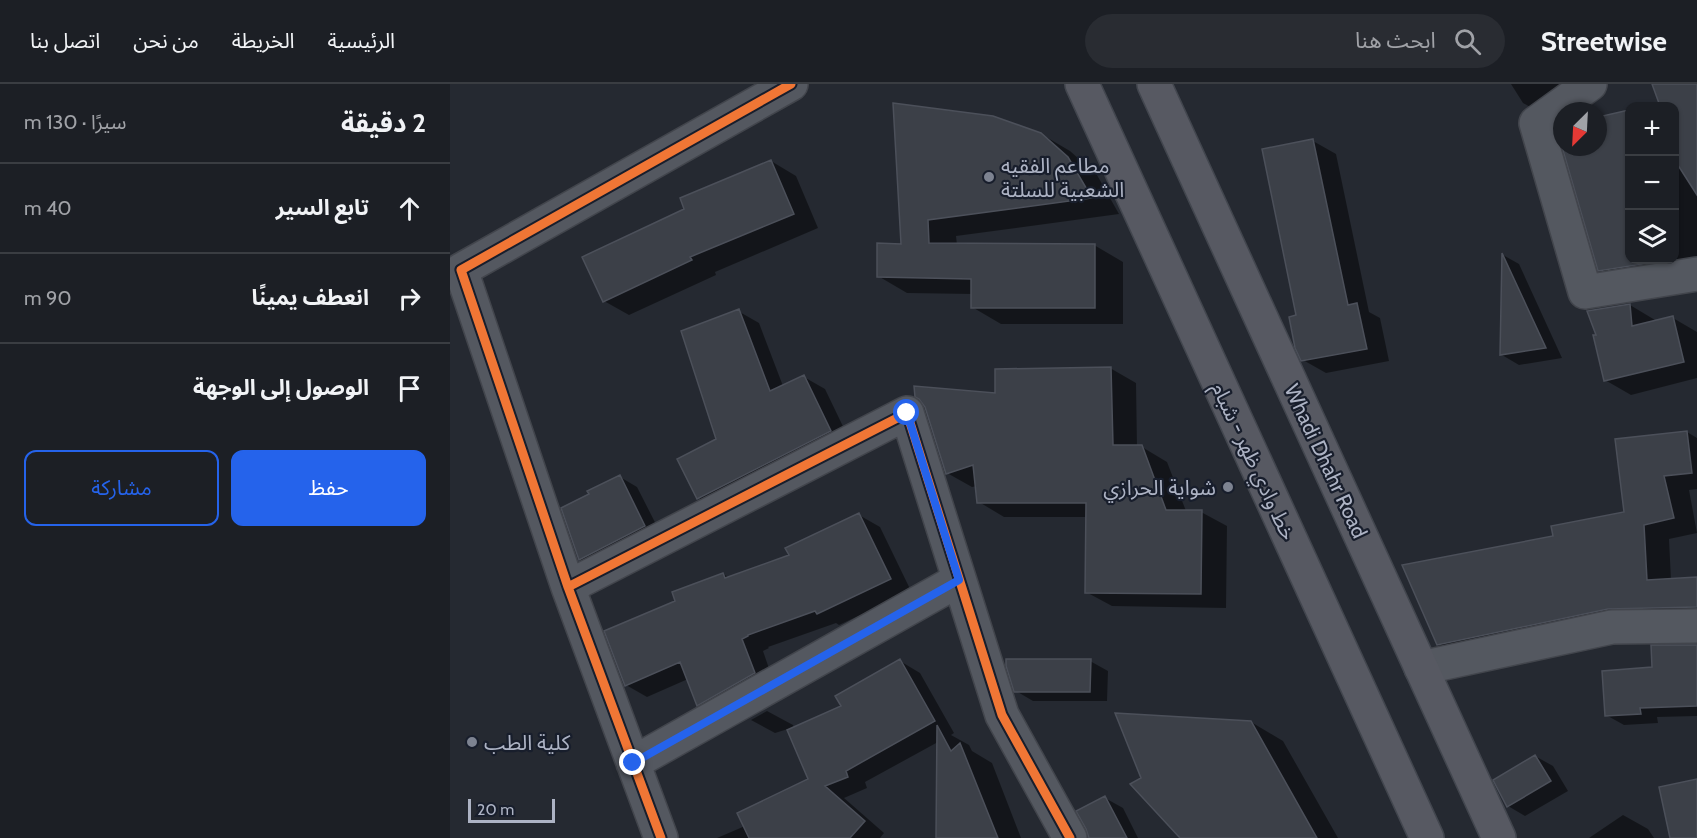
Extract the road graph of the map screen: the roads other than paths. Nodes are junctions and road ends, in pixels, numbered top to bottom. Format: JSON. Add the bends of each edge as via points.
{"nodes":[{"id":1,"x":791,"y":84,"type":"edge"},
{"id":2,"x":1082,"y":84,"type":"edge"},
{"id":3,"x":1154,"y":84,"type":"edge"},
{"id":4,"x":1590,"y":84,"type":"edge"},
{"id":5,"x":1697,"y":274,"type":"edge"},
{"id":6,"x":959,"y":580,"type":"junction"},
{"id":7,"x":568,"y":587,"type":"junction"},
{"id":8,"x":1697,"y":626,"type":"edge"},
{"id":9,"x":1421,"y":668,"type":"junction"},
{"id":10,"x":633,"y":763,"type":"junction"},
{"id":11,"x":661,"y":838,"type":"edge"},
{"id":12,"x":1070,"y":838,"type":"edge"},
{"id":13,"x":1427,"y":838,"type":"edge"},
{"id":14,"x":1499,"y":838,"type":"edge"}],
"edges":[{"from":1,"to":7,"type":"street","via":[[461,270]]},
{"from":2,"to":13,"type":"main road","name":"خط وادي ظهر - شبام"},
{"from":3,"to":9,"type":"main road","name":"Whadi Dhahr Road"},
{"from":4,"to":5,"type":"street","via":[[1536,123],[1585,291]]},
{"from":6,"to":7,"type":"street","via":[[907,413]]},
{"from":6,"to":10,"type":"street"},
{"from":6,"to":12,"type":"street","via":[[1002,715]]},
{"from":7,"to":10,"type":"street"},
{"from":8,"to":9,"type":"street","via":[[1612,627]]},
{"from":9,"to":14,"type":"main road","name":"Whadi Dhahr Road"},
{"from":10,"to":11,"type":"street"}]}
